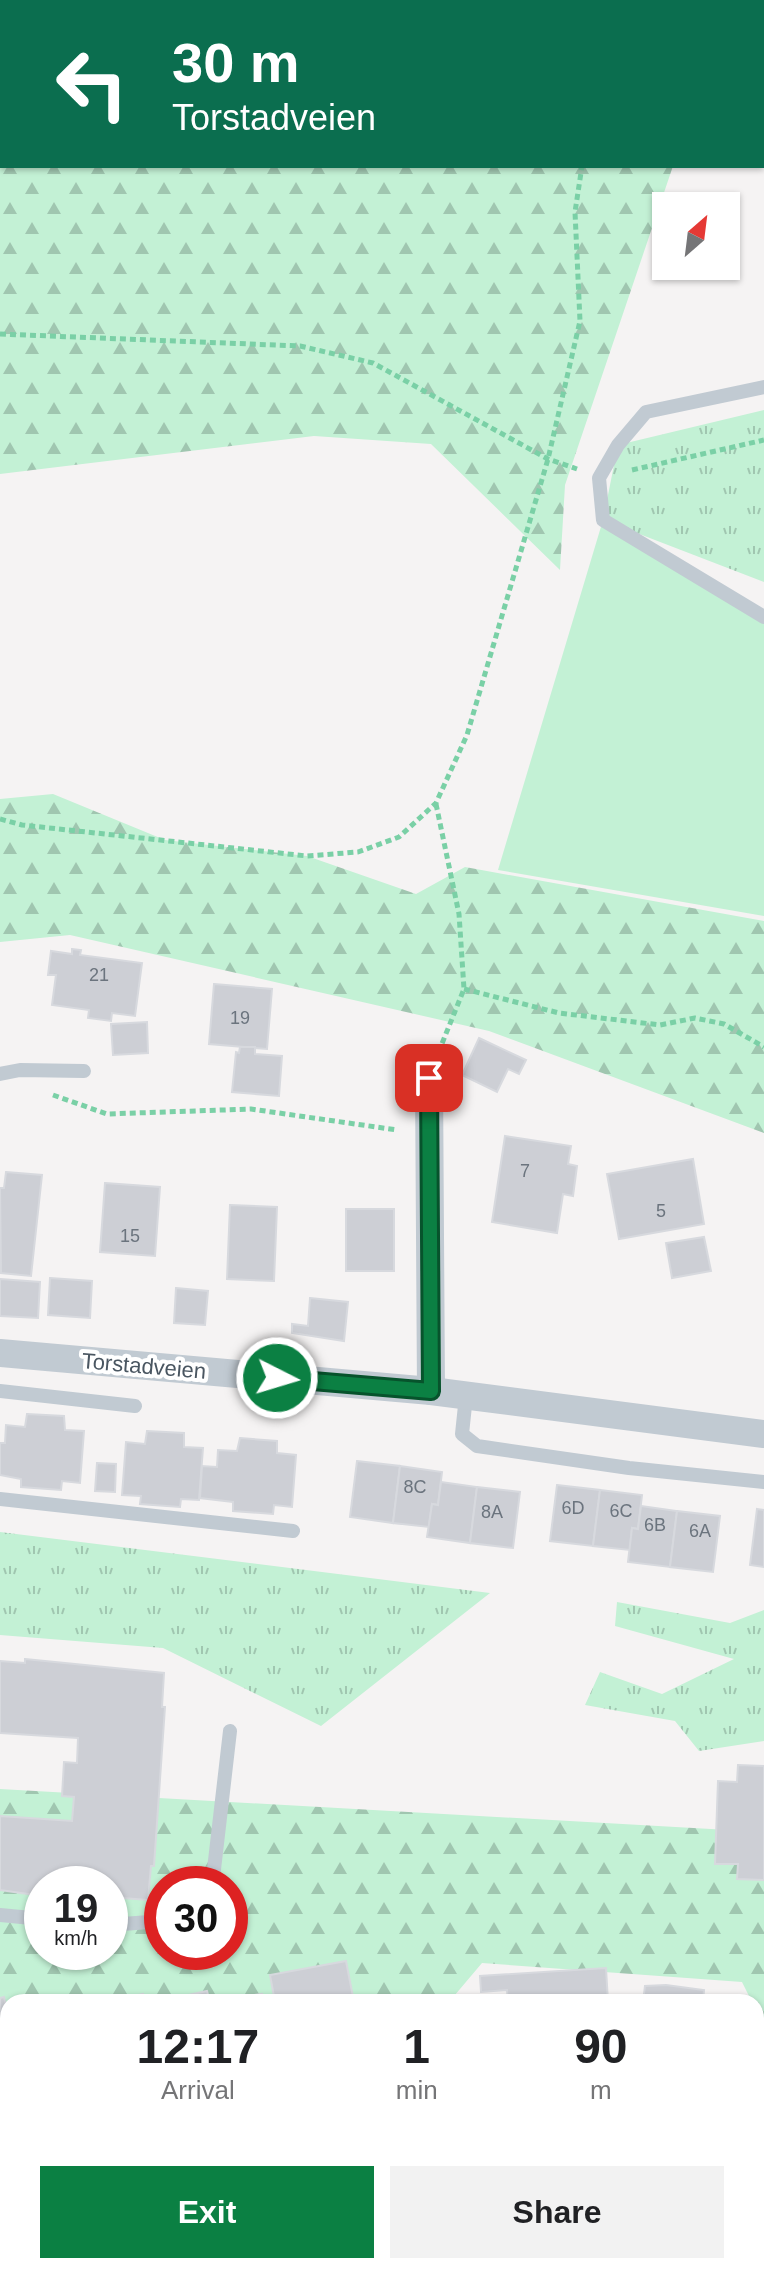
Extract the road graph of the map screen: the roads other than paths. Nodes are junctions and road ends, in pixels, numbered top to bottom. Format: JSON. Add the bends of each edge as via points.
{"nodes":[{"id":1,"x":764,"y":387,"type":"edge"},
{"id":2,"x":764,"y":617,"type":"edge"},
{"id":3,"x":84,"y":1071,"type":"dead end"},
{"id":4,"x":0,"y":1074,"type":"edge"},
{"id":5,"x":429,"y":1078,"type":"road end"},
{"id":6,"x":0,"y":1353,"type":"edge"},
{"id":7,"x":0,"y":1391,"type":"edge"},
{"id":8,"x":431,"y":1391,"type":"junction"},
{"id":9,"x":466,"y":1396,"type":"junction"},
{"id":10,"x":135,"y":1406,"type":"dead end"},
{"id":11,"x":764,"y":1434,"type":"edge"},
{"id":12,"x":764,"y":1482,"type":"edge"},
{"id":13,"x":0,"y":1499,"type":"edge"},
{"id":14,"x":293,"y":1531,"type":"dead end"},
{"id":15,"x":230,"y":1731,"type":"dead end"},
{"id":16,"x":214,"y":1866,"type":"edge"},
{"id":17,"x":0,"y":1915,"type":"edge"},
{"id":18,"x":24,"y":1917,"type":"edge"}],
"edges":[{"from":1,"to":2,"type":"lane","via":[[646,412],[599,478],[603,520]]},
{"from":3,"to":4,"type":"lane"},
{"from":5,"to":8,"type":"street"},
{"from":6,"to":8,"type":"street","name":"Torstadveien"},
{"from":7,"to":10,"type":"lane"},
{"from":8,"to":9,"type":"street","name":"Torstadveien"},
{"from":9,"to":11,"type":"street","name":"Torstadveien"},
{"from":9,"to":12,"type":"lane","via":[[462,1434],[477,1446]]},
{"from":13,"to":14,"type":"lane"},
{"from":15,"to":16,"type":"lane"},
{"from":17,"to":18,"type":"lane"}]}
